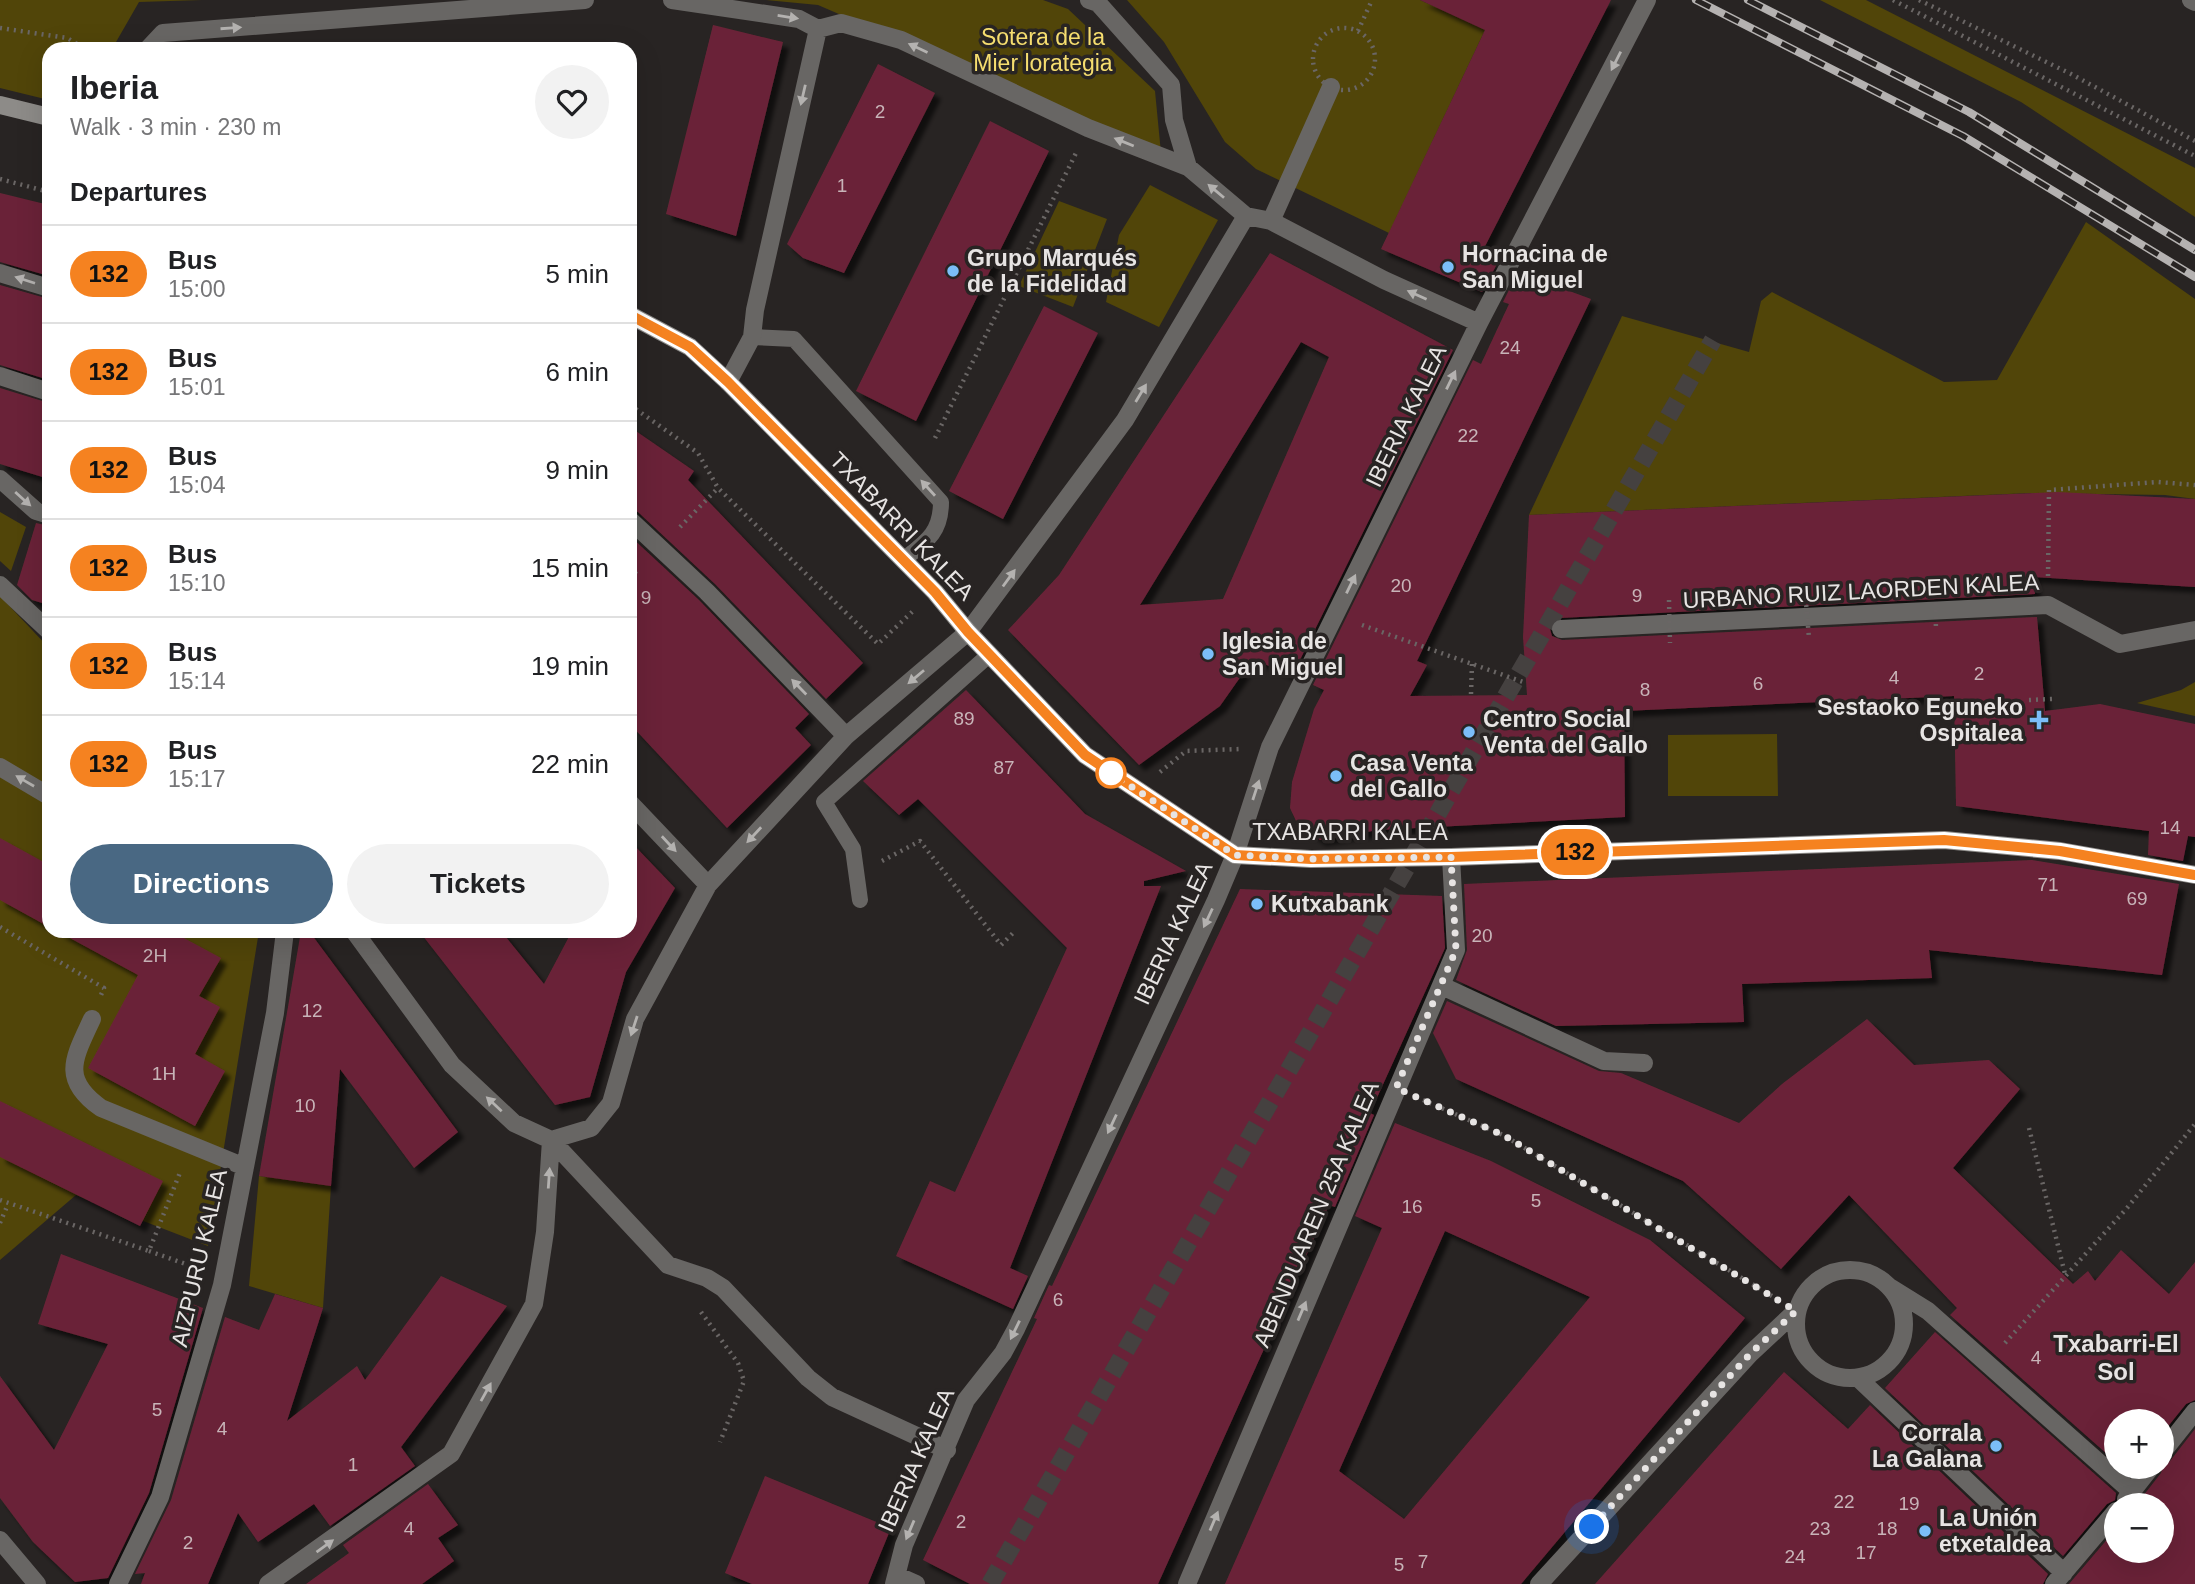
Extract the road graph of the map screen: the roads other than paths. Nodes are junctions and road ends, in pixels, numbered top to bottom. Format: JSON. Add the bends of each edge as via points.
{"nodes":[{"id":1,"x":585,"y":0,"type":"edge"},
{"id":2,"x":672,"y":0,"type":"edge"},
{"id":3,"x":1089,"y":0,"type":"edge"},
{"id":4,"x":1647,"y":0,"type":"edge"},
{"id":5,"x":818,"y":29,"type":"junction"},
{"id":6,"x":155,"y":42,"type":"edge"},
{"id":7,"x":1331,"y":87,"type":"dead end"},
{"id":8,"x":0,"y":105,"type":"edge"},
{"id":9,"x":42,"y":115,"type":"edge"},
{"id":10,"x":1188,"y":167,"type":"junction"},
{"id":11,"x":1246,"y":216,"type":"junction"},
{"id":12,"x":1270,"y":221,"type":"junction"},
{"id":13,"x":0,"y":273,"type":"edge"},
{"id":14,"x":42,"y":286,"type":"edge"},
{"id":15,"x":637,"y":319,"type":"edge"},
{"id":16,"x":1479,"y":323,"type":"junction"},
{"id":17,"x":752,"y":337,"type":"junction"},
{"id":18,"x":0,"y":376,"type":"edge"},
{"id":19,"x":728,"y":382,"type":"junction"},
{"id":20,"x":42,"y":391,"type":"edge"},
{"id":21,"x":0,"y":479,"type":"edge"},
{"id":22,"x":42,"y":512,"type":"edge"},
{"id":23,"x":637,"y":526,"type":"edge"},
{"id":24,"x":904,"y":560,"type":"junction"},
{"id":25,"x":0,"y":585,"type":"edge"},
{"id":26,"x":42,"y":624,"type":"edge"},
{"id":27,"x":1561,"y":629,"type":"dead end"},
{"id":28,"x":2195,"y":630,"type":"edge"},
{"id":29,"x":968,"y":632,"type":"junction"},
{"id":30,"x":990,"y":653,"type":"junction"},
{"id":31,"x":846,"y":736,"type":"junction"},
{"id":32,"x":0,"y":767,"type":"edge"},
{"id":33,"x":42,"y":792,"type":"edge"},
{"id":34,"x":637,"y":810,"type":"edge"},
{"id":35,"x":1235,"y":855,"type":"junction"},
{"id":36,"x":1451,"y":857,"type":"junction"},
{"id":37,"x":2195,"y":875,"type":"edge"},
{"id":38,"x":708,"y":885,"type":"junction"},
{"id":39,"x":860,"y":900,"type":"dead end"},
{"id":40,"x":284,"y":938,"type":"edge"},
{"id":41,"x":359,"y":938,"type":"edge"},
{"id":42,"x":1442,"y":986,"type":"junction"},
{"id":43,"x":92,"y":1019,"type":"road end"},
{"id":44,"x":1644,"y":1063,"type":"dead end"},
{"id":45,"x":551,"y":1140,"type":"junction"},
{"id":46,"x":245,"y":1167,"type":"junction"},
{"id":47,"x":1888,"y":1286,"type":"junction"},
{"id":48,"x":1796,"y":1311,"type":"junction"},
{"id":49,"x":1858,"y":1378,"type":"junction"},
{"id":50,"x":2195,"y":1411,"type":"edge"},
{"id":51,"x":2174,"y":1438,"type":"edge"},
{"id":52,"x":947,"y":1450,"type":"junction"},
{"id":53,"x":2142,"y":1479,"type":"edge"},
{"id":54,"x":2120,"y":1493,"type":"edge"},
{"id":55,"x":2131,"y":1493,"type":"edge"},
{"id":56,"x":2104,"y":1525,"type":"edge"},
{"id":57,"x":0,"y":1540,"type":"edge"},
{"id":58,"x":2059,"y":1578,"type":"edge"},
{"id":59,"x":896,"y":1580,"type":"edge"},
{"id":60,"x":37,"y":1584,"type":"edge"},
{"id":61,"x":118,"y":1584,"type":"edge"},
{"id":62,"x":268,"y":1584,"type":"edge"},
{"id":63,"x":916,"y":1584,"type":"edge"},
{"id":64,"x":1187,"y":1584,"type":"edge"},
{"id":65,"x":1539,"y":1584,"type":"edge"}],
"edges":[{"from":6,"to":1,"type":"street","one_way":true,"via":[[163,33]]},
{"from":2,"to":5,"type":"street","one_way":true,"via":[[799,19]]},
{"from":3,"to":10,"type":"street","via":[[1098,3],[1171,85],[1174,120]]},
{"from":4,"to":16,"type":"street","name":"IBERIA KALEA","one_way":true},
{"from":10,"to":5,"type":"street","one_way":true,"via":[[1088,128],[901,40],[841,23]]},
{"from":5,"to":17,"type":"street","one_way":true},
{"from":7,"to":12,"type":"street"},
{"from":8,"to":9,"type":"street"},
{"from":11,"to":10,"type":"street","one_way":true},
{"from":11,"to":12,"type":"street"},
{"from":29,"to":11,"type":"street","one_way":true,"via":[[1125,420]]},
{"from":16,"to":12,"type":"street","one_way":true},
{"from":14,"to":13,"type":"street","one_way":true},
{"from":15,"to":19,"type":"street","name":"TXABARRI KALEA","via":[[690,347]]},
{"from":35,"to":16,"type":"street","name":"IBERIA KALEA","one_way":true,"via":[[1270,747]]},
{"from":17,"to":19,"type":"street"},
{"from":24,"to":17,"type":"lane","one_way":true,"via":[[941,521],[941,502],[794,339]]},
{"from":18,"to":20,"type":"street"},
{"from":19,"to":24,"type":"street","name":"TXABARRI KALEA"},
{"from":21,"to":22,"type":"street","one_way":true},
{"from":31,"to":23,"type":"street","one_way":true},
{"from":24,"to":29,"type":"street","name":"TXABARRI KALEA"},
{"from":25,"to":26,"type":"street"},
{"from":27,"to":28,"type":"street","name":"URBANO RUIZ LAORDEN KALEA","via":[[2048,605],[2120,644]]},
{"from":29,"to":30,"type":"street","name":"TXABARRI KALEA"},
{"from":29,"to":31,"type":"street","one_way":true},
{"from":30,"to":35,"type":"street","name":"TXABARRI KALEA","via":[[1085,755]]},
{"from":30,"to":39,"type":"lane","via":[[824,802],[853,849]]},
{"from":31,"to":38,"type":"street","one_way":true},
{"from":33,"to":32,"type":"street","one_way":true},
{"from":34,"to":38,"type":"street","one_way":true},
{"from":35,"to":36,"type":"street","name":"TXABARRI KALEA"},
{"from":35,"to":52,"type":"street","name":"IBERIA KALEA","one_way":true,"via":[[1016,1329],[966,1400]]},
{"from":36,"to":37,"type":"street","name":"TXABARRI KALEA","via":[[1944,840],[2060,851]]},
{"from":36,"to":42,"type":"street","name":"ABENDUAREN 25A KALEA","via":[[1456,950]]},
{"from":38,"to":45,"type":"street","one_way":true,"via":[[635,1019],[611,1102],[590,1128]]},
{"from":40,"to":46,"type":"street","name":"AIZPURU KALEA","via":[[275,1013]]},
{"from":45,"to":41,"type":"street","one_way":true,"via":[[514,1123],[452,1065]]},
{"from":42,"to":44,"type":"street","via":[[1604,1061]]},
{"from":64,"to":42,"type":"street","name":"ABENDUAREN 25A KALEA","one_way":true},
{"from":43,"to":46,"type":"street","via":[[73,1068],[83,1095],[101,1108]]},
{"from":45,"to":52,"type":"street","via":[[668,1265],[723,1288],[824,1391]]},
{"from":62,"to":45,"type":"street","one_way":true,"via":[[452,1454],[534,1304]]},
{"from":46,"to":61,"type":"street","name":"AIZPURU KALEA","via":[[223,1278],[160,1497]]},
{"from":47,"to":48,"type":"street","via":[[1867,1273],[1843,1270],[1814,1283]]},
{"from":47,"to":49,"type":"street","via":[[1904,1315],[1902,1341],[1888,1363]]},
{"from":47,"to":54,"type":"street","via":[[1928,1311]]},
{"from":48,"to":49,"type":"street","via":[[1797,1339],[1808,1360],[1827,1374]]},
{"from":48,"to":65,"type":"street","via":[[1750,1354]]},
{"from":49,"to":58,"type":"street"},
{"from":50,"to":51,"type":"street"},
{"from":52,"to":59,"type":"street","name":"IBERIA KALEA","one_way":true,"via":[[904,1545]]},
{"from":53,"to":55,"type":"street"},
{"from":56,"to":58,"type":"street"},
{"from":57,"to":60,"type":"street"},
{"from":59,"to":63,"type":"street"}]}
